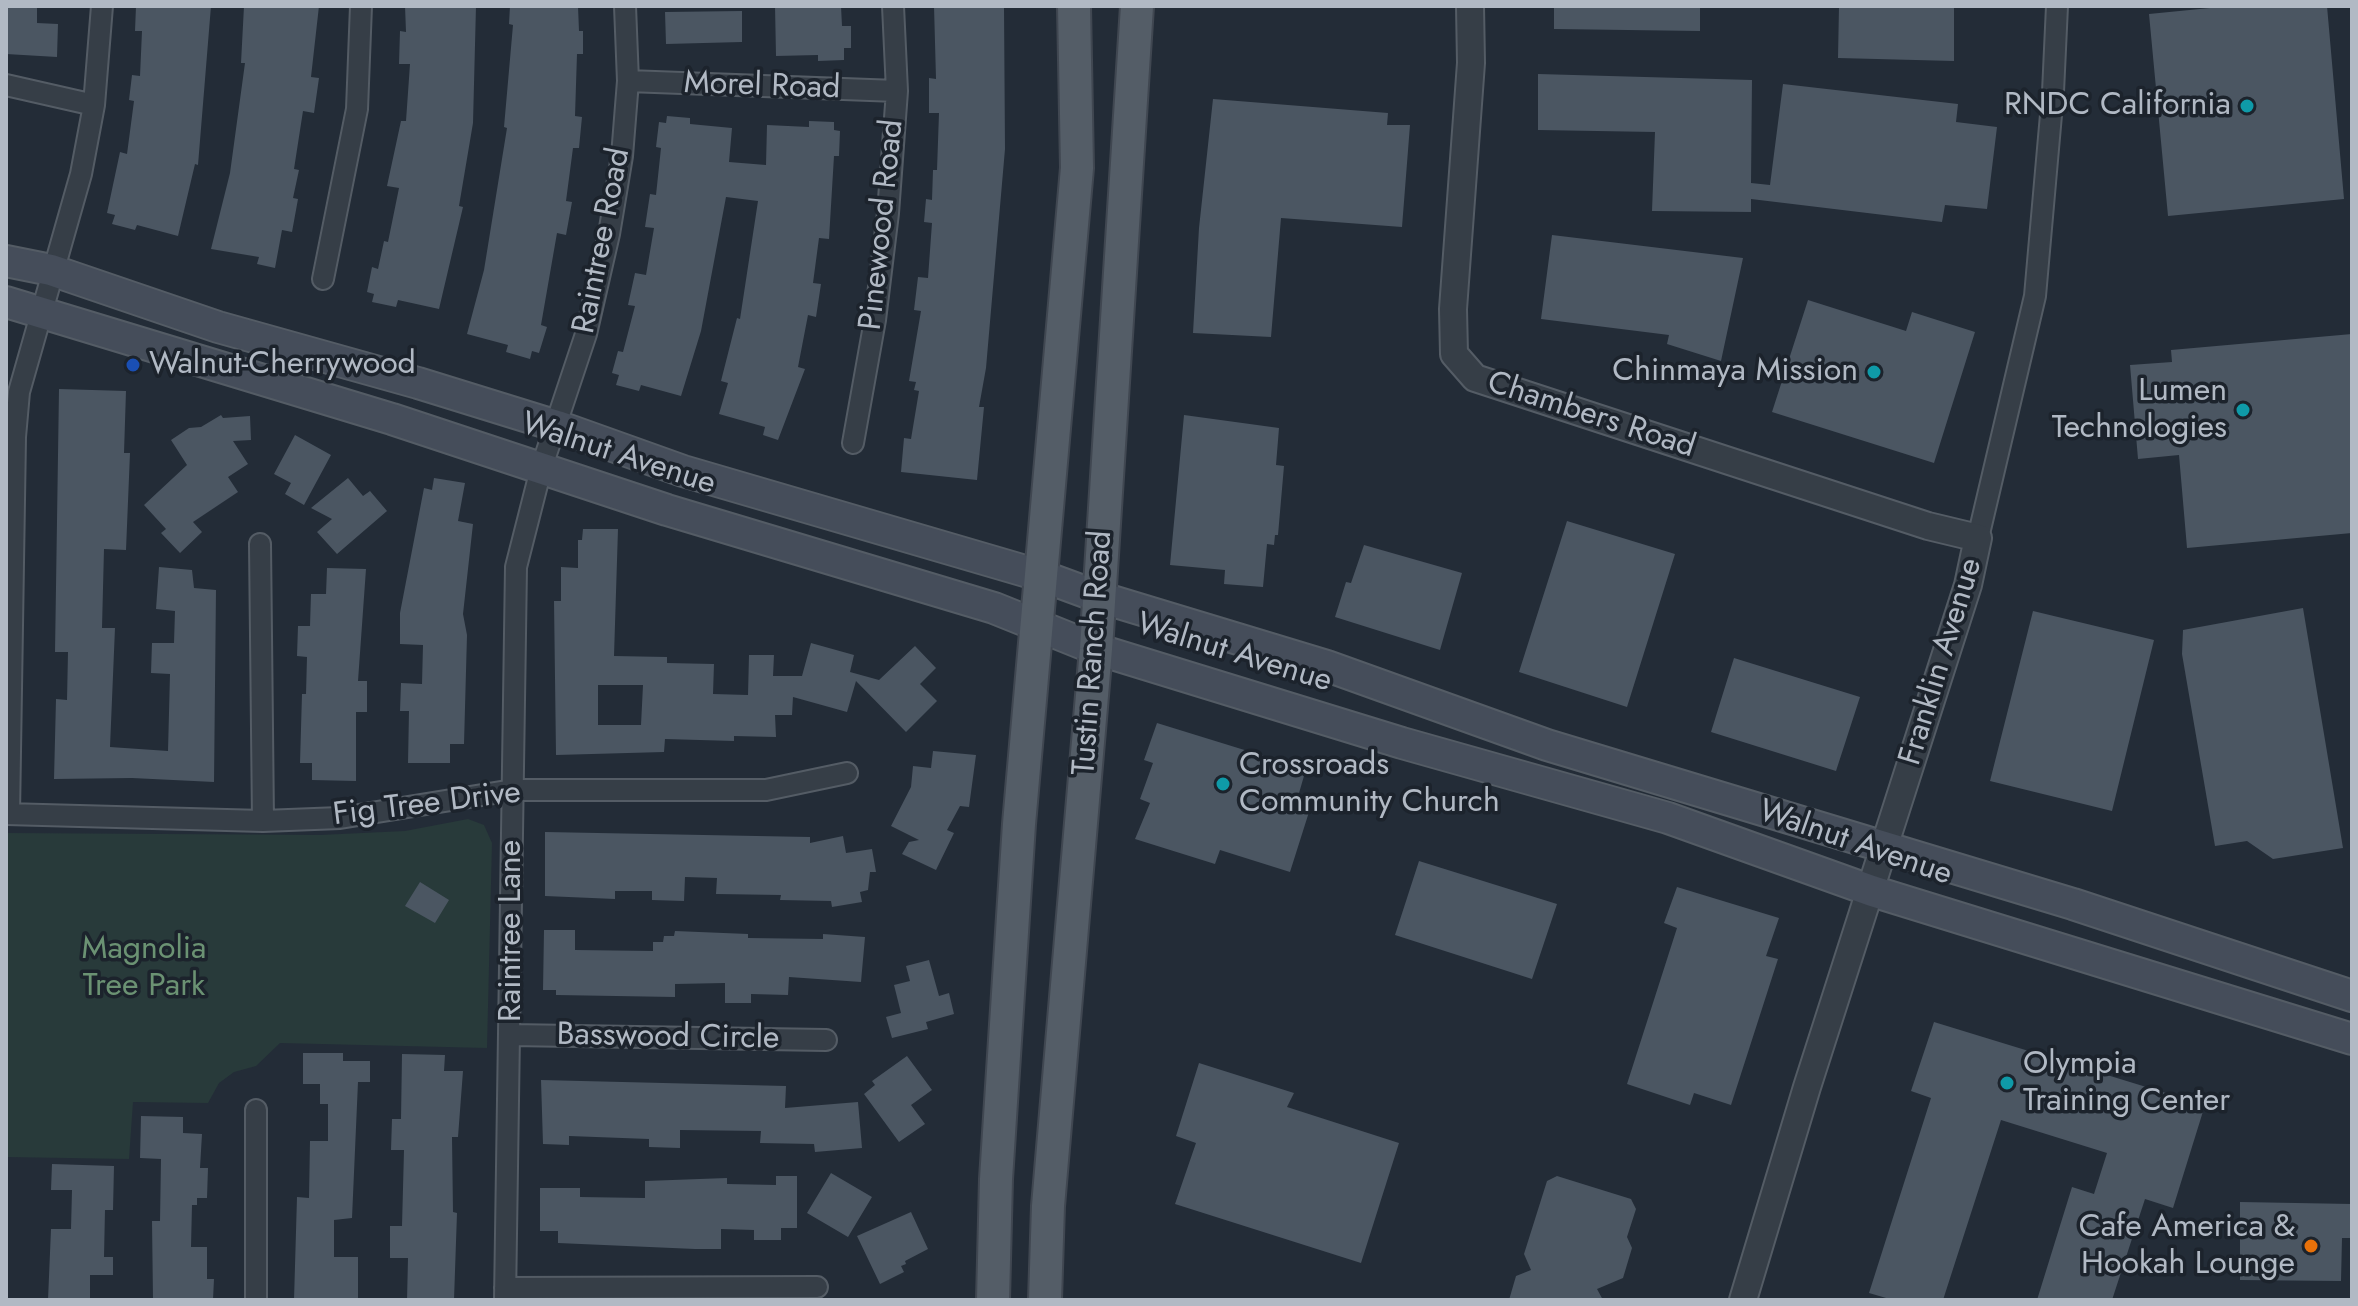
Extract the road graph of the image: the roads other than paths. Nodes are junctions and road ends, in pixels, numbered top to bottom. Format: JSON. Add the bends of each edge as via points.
{"nodes":[{"id":1,"x":102,"y":6,"type":"edge"},
{"id":2,"x":361,"y":6,"type":"edge"},
{"id":3,"x":625,"y":6,"type":"edge"},
{"id":4,"x":893,"y":6,"type":"edge"},
{"id":5,"x":1074,"y":6,"type":"edge"},
{"id":6,"x":1137,"y":6,"type":"edge"},
{"id":7,"x":1470,"y":6,"type":"edge"},
{"id":8,"x":2057,"y":6,"type":"edge"},
{"id":9,"x":628,"y":81,"type":"junction"},
{"id":10,"x":6,"y":85,"type":"edge"},
{"id":11,"x":897,"y":91,"type":"junction"},
{"id":12,"x":94,"y":105,"type":"junction"},
{"id":13,"x":6,"y":261,"type":"edge"},
{"id":14,"x":51,"y":270,"type":"junction"},
{"id":15,"x":323,"y":279,"type":"dead end"},
{"id":16,"x":6,"y":302,"type":"edge"},
{"id":17,"x":41,"y":310,"type":"junction"},
{"id":18,"x":557,"y":426,"type":"junction"},
{"id":19,"x":853,"y":443,"type":"dead end"},
{"id":20,"x":541,"y":469,"type":"junction"},
{"id":21,"x":1978,"y":538,"type":"junction"},
{"id":22,"x":260,"y":544,"type":"dead end"},
{"id":23,"x":1042,"y":576,"type":"junction"},
{"id":24,"x":1099,"y":597,"type":"junction"},
{"id":25,"x":1037,"y":625,"type":"junction"},
{"id":26,"x":1096,"y":649,"type":"junction"},
{"id":27,"x":1438,"y":706,"type":"junction"},
{"id":28,"x":1426,"y":750,"type":"junction"},
{"id":29,"x":847,"y":773,"type":"dead end"},
{"id":30,"x":513,"y":790,"type":"junction"},
{"id":31,"x":8,"y":814,"type":"edge"},
{"id":32,"x":263,"y":821,"type":"junction"},
{"id":33,"x":1885,"y":846,"type":"junction"},
{"id":34,"x":1872,"y":891,"type":"junction"},
{"id":35,"x":2352,"y":996,"type":"edge"},
{"id":36,"x":511,"y":1035,"type":"junction"},
{"id":37,"x":2352,"y":1039,"type":"edge"},
{"id":38,"x":826,"y":1040,"type":"dead end"},
{"id":39,"x":256,"y":1110,"type":"dead end"},
{"id":40,"x":817,"y":1287,"type":"dead end"},
{"id":41,"x":505,"y":1294,"type":"edge"},
{"id":42,"x":256,"y":1300,"type":"edge"},
{"id":43,"x":993,"y":1300,"type":"edge"},
{"id":44,"x":1045,"y":1300,"type":"edge"},
{"id":45,"x":1743,"y":1300,"type":"edge"}],
"edges":[{"from":1,"to":12,"type":"street"},
{"from":2,"to":15,"type":"street","via":[[357,109]]},
{"from":3,"to":9,"type":"street","name":"Raintree Road"},
{"from":4,"to":11,"type":"street","name":"Pinewood Road"},
{"from":5,"to":23,"type":"main road","name":"Tustin Ranch Road","via":[[1077,168]]},
{"from":6,"to":24,"type":"main road","name":"Tustin Ranch Road"},
{"from":7,"to":21,"type":"street","name":"Chambers Road","via":[[1471,63],[1453,309],[1454,354],[1475,378]]},
{"from":8,"to":21,"type":"street","name":"Franklin Avenue","via":[[2035,296]]},
{"from":9,"to":11,"type":"street","name":"Morel Road"},
{"from":9,"to":18,"type":"street","name":"Raintree Road","via":[[609,234]]},
{"from":10,"to":12,"type":"street"},
{"from":11,"to":19,"type":"street","name":"Pinewood Road","via":[[879,289]]},
{"from":12,"to":14,"type":"street","via":[[81,174]]},
{"from":13,"to":14,"type":"main road","name":"Walnut Avenue"},
{"from":14,"to":17,"type":"street"},
{"from":14,"to":18,"type":"main road","name":"Walnut Avenue","via":[[218,327]]},
{"from":16,"to":17,"type":"main road","name":"Walnut Avenue"},
{"from":17,"to":20,"type":"main road","name":"Walnut Avenue"},
{"from":17,"to":31,"type":"street","via":[[19,392],[15,437]]},
{"from":18,"to":20,"type":"street","name":"Raintree Road"},
{"from":18,"to":23,"type":"main road","name":"Walnut Avenue","via":[[683,471]]},
{"from":20,"to":25,"type":"main road","name":"Walnut Avenue"},
{"from":20,"to":30,"type":"street","name":"Raintree Lane","via":[[516,567]]},
{"from":21,"to":33,"type":"street","name":"Franklin Avenue","via":[[1968,585]]},
{"from":22,"to":32,"type":"street"},
{"from":23,"to":24,"type":"main road","name":"Walnut Avenue"},
{"from":23,"to":25,"type":"main road","name":"Tustin Ranch Road"},
{"from":24,"to":26,"type":"main road","name":"Tustin Ranch Road"},
{"from":24,"to":27,"type":"main road","name":"Walnut Avenue","via":[[1327,666]]},
{"from":25,"to":26,"type":"main road","name":"Walnut Avenue"},
{"from":25,"to":43,"type":"main road","name":"Tustin Ranch Road","via":[[1005,1017]]},
{"from":26,"to":28,"type":"main road","name":"Walnut Avenue"},
{"from":26,"to":44,"type":"main road","name":"Tustin Ranch Road","via":[[1048,1206]]},
{"from":27,"to":28,"type":"main road"},
{"from":27,"to":33,"type":"main road","name":"Walnut Avenue","via":[[1547,745]]},
{"from":28,"to":34,"type":"main road","name":"Walnut Avenue","via":[[1668,818]]},
{"from":29,"to":30,"type":"street","name":"Fig Tree Drive","via":[[766,790]]},
{"from":30,"to":32,"type":"street","name":"Fig Tree Drive","via":[[354,816]]},
{"from":30,"to":36,"type":"street","name":"Raintree Lane"},
{"from":31,"to":32,"type":"street","name":"Fig Tree Drive"},
{"from":33,"to":34,"type":"street","name":"Franklin Avenue"},
{"from":33,"to":35,"type":"main road","name":"Walnut Avenue"},
{"from":34,"to":37,"type":"main road","name":"Walnut Avenue"},
{"from":34,"to":45,"type":"street","name":"Franklin Avenue"},
{"from":36,"to":38,"type":"street","name":"Basswood Circle"},
{"from":36,"to":41,"type":"street","name":"Raintree Lane"},
{"from":39,"to":42,"type":"street"},
{"from":40,"to":41,"type":"street"}]}
